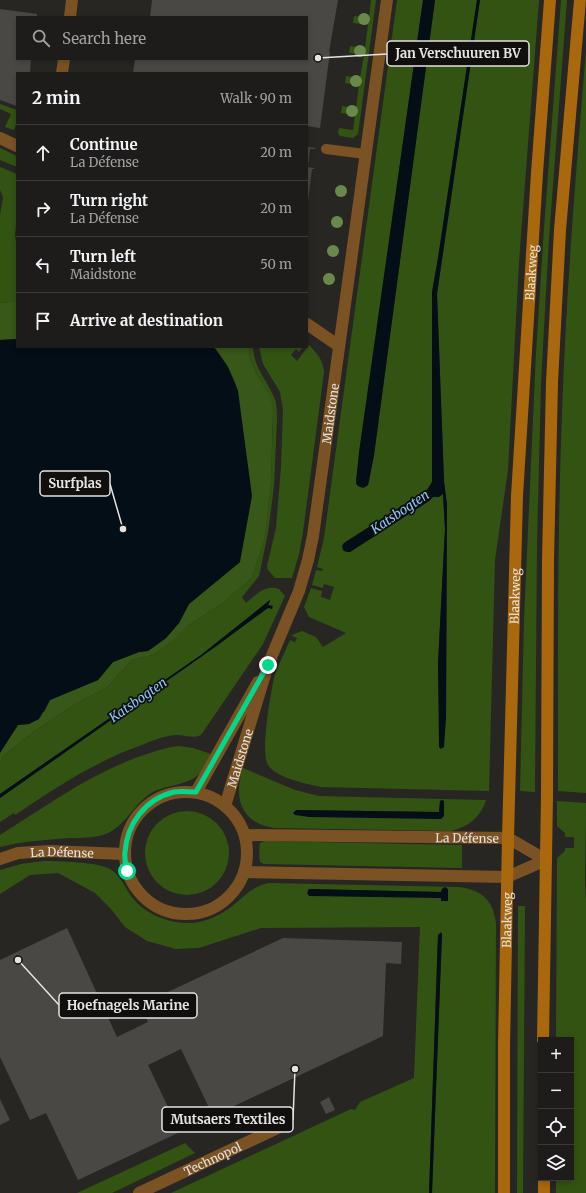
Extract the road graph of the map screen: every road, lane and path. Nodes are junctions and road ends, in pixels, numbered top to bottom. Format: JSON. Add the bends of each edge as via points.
{"nodes":[{"id":1,"x":72,"y":0,"type":"edge"},
{"id":2,"x":387,"y":0,"type":"edge"},
{"id":3,"x":550,"y":0,"type":"edge"},
{"id":4,"x":580,"y":0,"type":"edge"},
{"id":5,"x":70,"y":16,"type":"edge"},
{"id":6,"x":64,"y":60,"type":"edge"},
{"id":7,"x":62,"y":72,"type":"edge"},
{"id":8,"x":0,"y":138,"type":"edge"},
{"id":9,"x":16,"y":146,"type":"edge"},
{"id":10,"x":326,"y":149,"type":"dead end"},
{"id":11,"x":365,"y":154,"type":"junction"},
{"id":12,"x":308,"y":325,"type":"edge"},
{"id":13,"x":339,"y":346,"type":"junction"},
{"id":14,"x":268,"y":665,"type":"junction"},
{"id":15,"x":196,"y":792,"type":"junction"},
{"id":16,"x":226,"y":806,"type":"junction"},
{"id":17,"x":245,"y":835,"type":"junction"},
{"id":18,"x":508,"y":838,"type":"junction"},
{"id":19,"x":124,"y":854,"type":"junction"},
{"id":20,"x":0,"y":859,"type":"edge"},
{"id":21,"x":546,"y":860,"type":"junction"},
{"id":22,"x":244,"y":872,"type":"junction"},
{"id":23,"x":507,"y":877,"type":"junction"},
{"id":24,"x":543,"y":1037,"type":"edge"},
{"id":25,"x":286,"y":1124,"type":"dead end"},
{"id":26,"x":544,"y":1181,"type":"edge"},
{"id":27,"x":139,"y":1193,"type":"edge"},
{"id":28,"x":504,"y":1193,"type":"edge"},
{"id":29,"x":544,"y":1193,"type":"edge"}],
"edges":[{"from":1,"to":5,"type":"street"},
{"from":2,"to":11,"type":"street","name":"Maidstone"},
{"from":3,"to":18,"type":"main road","name":"Blaakweg","via":[[517,496]]},
{"from":4,"to":21,"type":"main road","via":[[560,230],[552,382]]},
{"from":6,"to":7,"type":"street"},
{"from":8,"to":9,"type":"street"},
{"from":10,"to":11,"type":"lane"},
{"from":11,"to":13,"type":"street","name":"Maidstone"},
{"from":12,"to":13,"type":"street"},
{"from":13,"to":14,"type":"street","name":"Maidstone","via":[[308,560],[299,591]]},
{"from":14,"to":15,"type":"street","name":"Maidstone"},
{"from":14,"to":16,"type":"street","name":"Maidstone"},
{"from":15,"to":16,"type":"street"},
{"from":15,"to":19,"type":"street","via":[[174,792],[154,800],[138,814],[128,833]]},
{"from":16,"to":17,"type":"street"},
{"from":17,"to":18,"type":"street","name":"La Défense"},
{"from":17,"to":22,"type":"street","via":[[247,854]]},
{"from":18,"to":21,"type":"street","name":"La Défense"},
{"from":18,"to":23,"type":"main road","name":"Blaakweg"},
{"from":19,"to":20,"type":"street","name":"La Défense","via":[[50,851],[18,853]]},
{"from":19,"to":22,"type":"street","via":[[127,871],[134,886],[142,895],[160,908],[177,913],[194,913],[210,909],[225,900],[237,887]]},
{"from":21,"to":23,"type":"street"},
{"from":21,"to":24,"type":"main road"},
{"from":22,"to":23,"type":"street"},
{"from":23,"to":28,"type":"main road","name":"Blaakweg"},
{"from":25,"to":27,"type":"street","name":"Technopol"},
{"from":26,"to":29,"type":"main road"}]}
